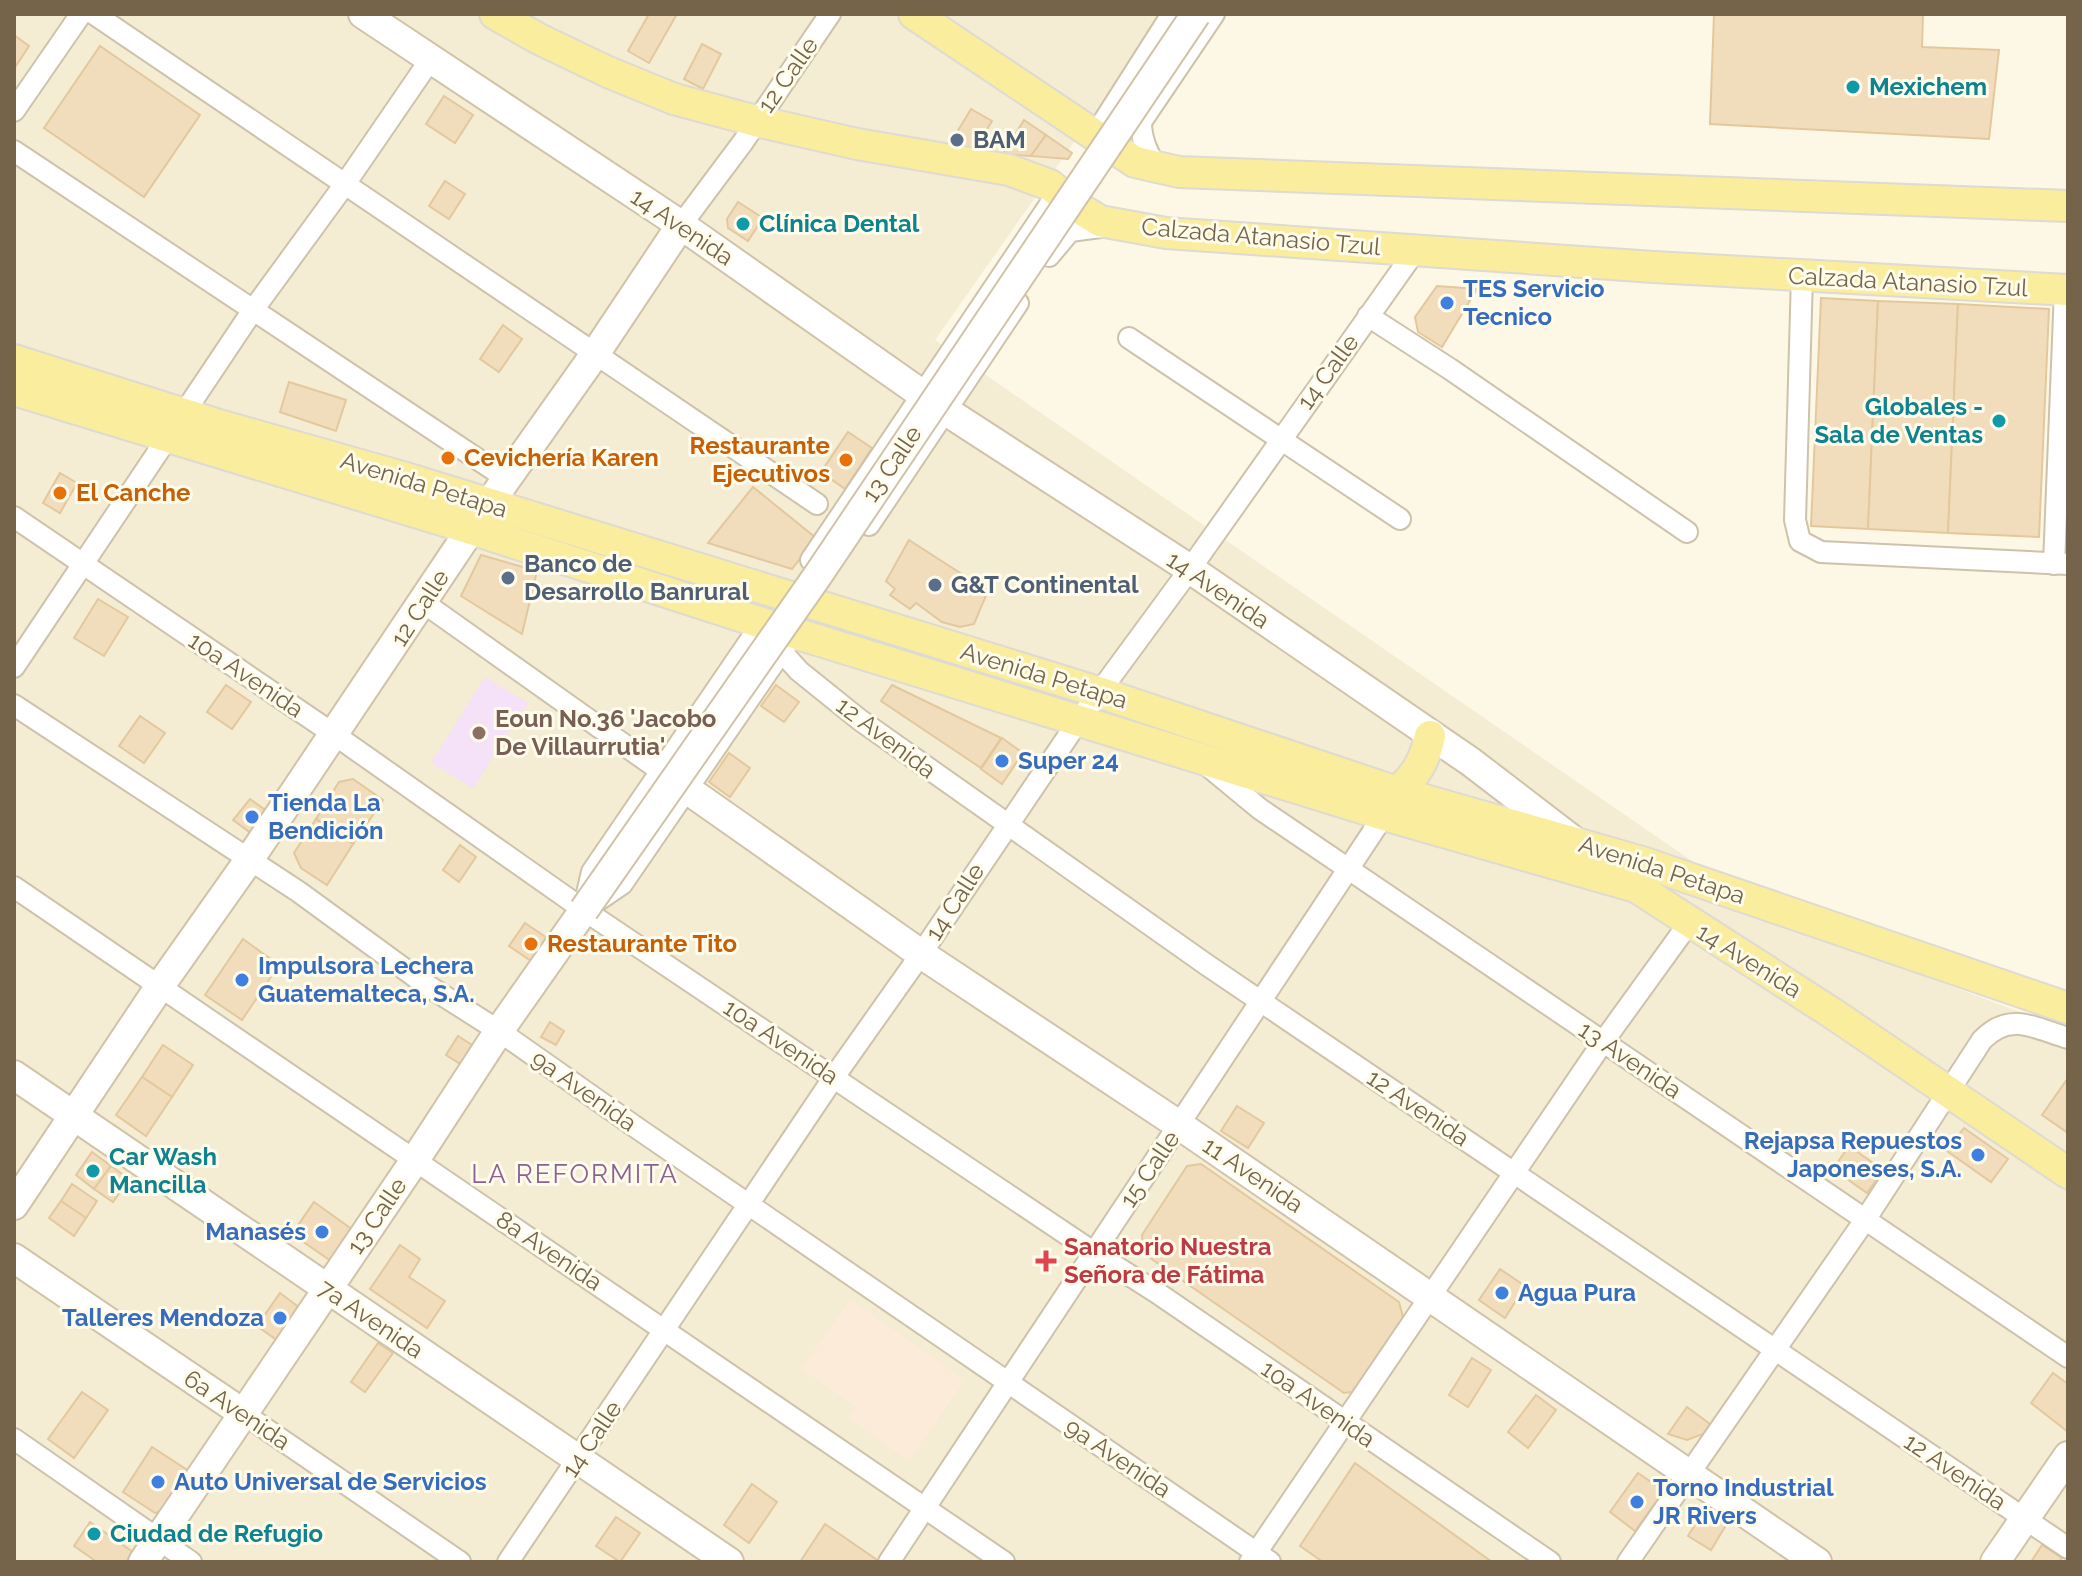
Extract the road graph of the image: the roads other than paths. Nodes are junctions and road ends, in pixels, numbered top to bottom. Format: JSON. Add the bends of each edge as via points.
{"nodes":[{"id":1,"x":81,"y":14,"type":"edge"},
{"id":2,"x":94,"y":14,"type":"edge"},
{"id":3,"x":363,"y":14,"type":"edge"},
{"id":4,"x":495,"y":14,"type":"edge"},
{"id":5,"x":830,"y":14,"type":"edge"},
{"id":6,"x":914,"y":14,"type":"edge"},
{"id":7,"x":1172,"y":14,"type":"edge"},
{"id":8,"x":1196,"y":14,"type":"edge"},
{"id":9,"x":1214,"y":14,"type":"edge"},
{"id":10,"x":430,"y":60,"type":"junction"},
{"id":11,"x":14,"y":111,"type":"edge"},
{"id":12,"x":756,"y":121,"type":"junction"},
{"id":13,"x":1095,"y":135,"type":"junction"},
{"id":14,"x":14,"y":151,"type":"edge"},
{"id":15,"x":1156,"y":168,"type":"junction"},
{"id":16,"x":345,"y":184,"type":"junction"},
{"id":17,"x":1059,"y":191,"type":"junction"},
{"id":18,"x":2068,"y":206,"type":"edge"},
{"id":19,"x":1125,"y":224,"type":"junction"},
{"id":20,"x":681,"y":225,"type":"junction"},
{"id":21,"x":1415,"y":251,"type":"junction"},
{"id":22,"x":1802,"y":276,"type":"junction"},
{"id":23,"x":2067,"y":290,"type":"edge"},
{"id":24,"x":253,"y":310,"type":"junction"},
{"id":25,"x":1368,"y":316,"type":"junction"},
{"id":26,"x":1129,"y":338,"type":"dead end"},
{"id":27,"x":595,"y":354,"type":"junction"},
{"id":28,"x":14,"y":360,"type":"edge"},
{"id":29,"x":14,"y":390,"type":"edge"},
{"id":30,"x":923,"y":392,"type":"junction"},
{"id":31,"x":946,"y":411,"type":"junction"},
{"id":32,"x":176,"y":425,"type":"junction"},
{"id":33,"x":1280,"y":439,"type":"junction"},
{"id":34,"x":506,"y":478,"type":"junction"},
{"id":35,"x":817,"y":504,"type":"dead end"},
{"id":36,"x":480,"y":516,"type":"junction"},
{"id":37,"x":14,"y":517,"type":"edge"},
{"id":38,"x":1400,"y":519,"type":"dead end"},
{"id":39,"x":1687,"y":532,"type":"dead end"},
{"id":40,"x":2061,"y":564,"type":"edge"},
{"id":41,"x":84,"y":565,"type":"junction"},
{"id":42,"x":1190,"y":569,"type":"junction"},
{"id":43,"x":801,"y":600,"type":"junction"},
{"id":44,"x":424,"y":603,"type":"junction"},
{"id":45,"x":762,"y":623,"type":"junction"},
{"id":46,"x":789,"y":641,"type":"junction"},
{"id":47,"x":14,"y":667,"type":"edge"},
{"id":48,"x":1098,"y":692,"type":"junction"},
{"id":49,"x":14,"y":705,"type":"edge"},
{"id":50,"x":1079,"y":720,"type":"junction"},
{"id":51,"x":335,"y":735,"type":"junction"},
{"id":52,"x":1430,"y":736,"type":"junction"},
{"id":53,"x":1197,"y":756,"type":"junction"},
{"id":54,"x":661,"y":771,"type":"junction"},
{"id":55,"x":688,"y":790,"type":"junction"},
{"id":56,"x":1390,"y":804,"type":"junction"},
{"id":57,"x":1006,"y":825,"type":"junction"},
{"id":58,"x":1575,"y":842,"type":"junction"},
{"id":59,"x":249,"y":860,"type":"junction"},
{"id":60,"x":1349,"y":869,"type":"junction"},
{"id":61,"x":14,"y":887,"type":"edge"},
{"id":62,"x":1636,"y":887,"type":"junction"},
{"id":63,"x":584,"y":910,"type":"junction"},
{"id":64,"x":1689,"y":923,"type":"junction"},
{"id":65,"x":921,"y":954,"type":"junction"},
{"id":66,"x":160,"y":986,"type":"junction"},
{"id":67,"x":1261,"y":1002,"type":"junction"},
{"id":68,"x":2068,"y":1008,"type":"edge"},
{"id":69,"x":499,"y":1031,"type":"junction"},
{"id":70,"x":2068,"y":1038,"type":"edge"},
{"id":71,"x":1603,"y":1042,"type":"junction"},
{"id":72,"x":14,"y":1075,"type":"edge"},
{"id":73,"x":834,"y":1077,"type":"junction"},
{"id":74,"x":1947,"y":1091,"type":"junction"},
{"id":75,"x":73,"y":1116,"type":"junction"},
{"id":76,"x":1179,"y":1125,"type":"junction"},
{"id":77,"x":415,"y":1160,"type":"junction"},
{"id":78,"x":1514,"y":1173,"type":"junction"},
{"id":79,"x":2068,"y":1173,"type":"edge"},
{"id":80,"x":750,"y":1203,"type":"junction"},
{"id":81,"x":14,"y":1205,"type":"edge"},
{"id":82,"x":1865,"y":1220,"type":"junction"},
{"id":83,"x":1093,"y":1252,"type":"junction"},
{"id":84,"x":14,"y":1258,"type":"edge"},
{"id":85,"x":328,"y":1289,"type":"junction"},
{"id":86,"x":1430,"y":1297,"type":"junction"},
{"id":87,"x":665,"y":1331,"type":"junction"},
{"id":88,"x":1775,"y":1350,"type":"junction"},
{"id":89,"x":2068,"y":1357,"type":"edge"},
{"id":90,"x":1008,"y":1383,"type":"junction"},
{"id":91,"x":244,"y":1414,"type":"junction"},
{"id":92,"x":1345,"y":1423,"type":"junction"},
{"id":93,"x":14,"y":1439,"type":"edge"},
{"id":94,"x":2068,"y":1456,"type":"edge"},
{"id":95,"x":578,"y":1460,"type":"junction"},
{"id":96,"x":1690,"y":1475,"type":"junction"},
{"id":97,"x":925,"y":1508,"type":"junction"},
{"id":98,"x":2024,"y":1519,"type":"junction"},
{"id":99,"x":2068,"y":1548,"type":"edge"},
{"id":100,"x":151,"y":1551,"type":"edge"},
{"id":101,"x":1259,"y":1559,"type":"edge"},
{"id":102,"x":191,"y":1562,"type":"edge"},
{"id":103,"x":460,"y":1562,"type":"edge"},
{"id":104,"x":508,"y":1562,"type":"edge"},
{"id":105,"x":729,"y":1562,"type":"edge"},
{"id":106,"x":889,"y":1562,"type":"edge"},
{"id":107,"x":1004,"y":1562,"type":"edge"},
{"id":108,"x":1550,"y":1562,"type":"edge"},
{"id":109,"x":1628,"y":1562,"type":"edge"},
{"id":110,"x":1817,"y":1562,"type":"edge"},
{"id":111,"x":1995,"y":1562,"type":"edge"}],
"edges":[{"from":1,"to":11,"type":"street"},
{"from":2,"to":16,"type":"street"},
{"from":3,"to":10,"type":"main road","name":"14 Avenida"},
{"from":4,"to":12,"type":"main road","name":"Calzada Atanasio Tzul","via":[[608,72],[674,99]]},
{"from":5,"to":12,"type":"street","name":"12 Calle"},
{"from":6,"to":13,"type":"main road"},
{"from":7,"to":13,"type":"street"},
{"from":8,"to":63,"type":"main road","name":"13 Calle","bridge":true,"via":[[818,575]]},
{"from":9,"to":15,"type":"street","via":[[1141,122]]},
{"from":10,"to":16,"type":"street"},
{"from":10,"to":20,"type":"main road","name":"14 Avenida"},
{"from":12,"to":17,"type":"main road","name":"Calzada Atanasio Tzul","via":[[1009,170]]},
{"from":12,"to":20,"type":"street","name":"12 Calle"},
{"from":13,"to":15,"type":"main road","via":[[1135,162]]},
{"from":14,"to":24,"type":"street"},
{"from":15,"to":18,"type":"main road"},
{"from":16,"to":24,"type":"street"},
{"from":16,"to":27,"type":"street"},
{"from":17,"to":19,"type":"main road","name":"Calzada Atanasio Tzul","via":[[1091,217]]},
{"from":17,"to":30,"type":"street","name":"13 Calle"},
{"from":19,"to":21,"type":"main road","name":"Calzada Atanasio Tzul","via":[[1166,233]]},
{"from":19,"to":31,"type":"street","name":"13 Calle","via":[[1065,234]]},
{"from":20,"to":27,"type":"main road","name":"12 Calle"},
{"from":20,"to":30,"type":"main road","name":"14 Avenida"},
{"from":21,"to":22,"type":"main road","name":"Calzada Atanasio Tzul"},
{"from":21,"to":25,"type":"street","name":"14 Calle"},
{"from":22,"to":23,"type":"main road","name":"Calzada Atanasio Tzul"},
{"from":22,"to":40,"type":"street","via":[[1795,520],[1800,541],[1821,552]]},
{"from":23,"to":40,"type":"street"},
{"from":24,"to":32,"type":"street"},
{"from":24,"to":34,"type":"street"},
{"from":25,"to":33,"type":"street","name":"14 Calle"},
{"from":25,"to":39,"type":"street"},
{"from":26,"to":33,"type":"street"},
{"from":27,"to":34,"type":"main road","name":"12 Calle"},
{"from":27,"to":35,"type":"street"},
{"from":28,"to":32,"type":"main road","name":"Avenida Petapa"},
{"from":29,"to":32,"type":"main road","name":"Avenida Petapa"},
{"from":30,"to":31,"type":"main road","name":"14 Avenida"},
{"from":30,"to":43,"type":"street","name":"13 Calle"},
{"from":31,"to":42,"type":"main road","name":"14 Avenida"},
{"from":31,"to":43,"type":"street","name":"13 Calle"},
{"from":32,"to":36,"type":"main road","name":"Avenida Petapa"},
{"from":32,"to":41,"type":"street"},
{"from":33,"to":38,"type":"street"},
{"from":33,"to":42,"type":"street","name":"14 Calle"},
{"from":34,"to":36,"type":"main road","name":"12 Calle"},
{"from":36,"to":43,"type":"main road","name":"Avenida Petapa"},
{"from":36,"to":44,"type":"main road","name":"12 Calle"},
{"from":36,"to":45,"type":"main road","name":"Avenida Petapa"},
{"from":37,"to":41,"type":"street","name":"10a Avenida"},
{"from":41,"to":47,"type":"street"},
{"from":41,"to":51,"type":"street","name":"10a Avenida"},
{"from":42,"to":48,"type":"street","name":"14 Calle"},
{"from":42,"to":52,"type":"main road","name":"14 Avenida"},
{"from":43,"to":48,"type":"main road","name":"Avenida Petapa"},
{"from":44,"to":51,"type":"main road","name":"12 Calle"},
{"from":44,"to":54,"type":"street"},
{"from":45,"to":46,"type":"main road","name":"Avenida Petapa"},
{"from":45,"to":54,"type":"street","name":"13 Calle"},
{"from":46,"to":50,"type":"main road","name":"Avenida Petapa"},
{"from":46,"to":55,"type":"street","name":"13 Calle"},
{"from":46,"to":57,"type":"street","name":"12 Avenida","via":[[799,671]]},
{"from":48,"to":50,"type":"street","name":"14 Calle"},
{"from":48,"to":56,"type":"main road","name":"Avenida Petapa"},
{"from":49,"to":59,"type":"street","name":"9a Avenida"},
{"from":50,"to":53,"type":"main road","name":"Avenida Petapa"},
{"from":50,"to":57,"type":"street","name":"14 Calle"},
{"from":51,"to":59,"type":"main road","name":"12 Calle"},
{"from":51,"to":63,"type":"street","name":"10a Avenida"},
{"from":52,"to":56,"type":"main road","via":[[1420,768]]},
{"from":52,"to":58,"type":"main road","name":"14 Avenida"},
{"from":53,"to":56,"type":"main road","name":"Avenida Petapa"},
{"from":53,"to":60,"type":"street","name":"13 Avenida","via":[[1260,809]]},
{"from":54,"to":63,"type":"street","name":"13 Calle","via":[[592,872]]},
{"from":55,"to":63,"type":"street","name":"13 Calle","via":[[622,884]]},
{"from":55,"to":65,"type":"main road","name":"11 Avenida"},
{"from":56,"to":58,"type":"main road","name":"Avenida Petapa"},
{"from":56,"to":60,"type":"street","name":"15 Calle"},
{"from":56,"to":62,"type":"main road","name":"Avenida Petapa"},
{"from":57,"to":65,"type":"street","name":"14 Calle"},
{"from":57,"to":67,"type":"street","name":"12 Avenida"},
{"from":58,"to":62,"type":"main road","name":"14 Avenida"},
{"from":58,"to":68,"type":"main road","name":"Avenida Petapa"},
{"from":59,"to":66,"type":"main road","name":"12 Calle"},
{"from":59,"to":69,"type":"street","name":"9a Avenida"},
{"from":60,"to":67,"type":"street","name":"15 Calle"},
{"from":60,"to":71,"type":"street","name":"13 Avenida"},
{"from":61,"to":66,"type":"street","name":"8a Avenida"},
{"from":62,"to":64,"type":"main road","name":"14 Avenida"},
{"from":63,"to":69,"type":"main road","name":"13 Calle"},
{"from":63,"to":73,"type":"street","name":"10a Avenida"},
{"from":64,"to":71,"type":"street"},
{"from":64,"to":74,"type":"main road","name":"14 Avenida"},
{"from":65,"to":73,"type":"street","name":"14 Calle"},
{"from":65,"to":76,"type":"main road","name":"11 Avenida"},
{"from":66,"to":75,"type":"main road","name":"12 Calle"},
{"from":66,"to":77,"type":"street","name":"8a Avenida"},
{"from":67,"to":76,"type":"street","name":"15 Calle"},
{"from":67,"to":78,"type":"street","name":"12 Avenida"},
{"from":69,"to":77,"type":"main road","name":"13 Calle"},
{"from":69,"to":80,"type":"street","name":"9a Avenida"},
{"from":70,"to":74,"type":"street","via":[[2004,1023],[1982,1040]]},
{"from":71,"to":78,"type":"street"},
{"from":71,"to":82,"type":"street","name":"13 Avenida"},
{"from":72,"to":75,"type":"main road","name":"7a Avenida"},
{"from":73,"to":80,"type":"street","name":"14 Calle"},
{"from":73,"to":83,"type":"street","name":"10a Avenida"},
{"from":74,"to":79,"type":"main road","name":"14 Avenida"},
{"from":74,"to":82,"type":"street"},
{"from":75,"to":81,"type":"main road","name":"12 Calle"},
{"from":75,"to":85,"type":"main road","name":"7a Avenida"},
{"from":76,"to":83,"type":"street","name":"15 Calle"},
{"from":76,"to":86,"type":"main road","name":"11 Avenida"},
{"from":77,"to":85,"type":"main road","name":"13 Calle"},
{"from":77,"to":87,"type":"street","name":"8a Avenida"},
{"from":78,"to":86,"type":"street"},
{"from":78,"to":88,"type":"street","name":"12 Avenida"},
{"from":80,"to":87,"type":"street","name":"14 Calle"},
{"from":80,"to":90,"type":"street","name":"9a Avenida"},
{"from":82,"to":88,"type":"street"},
{"from":82,"to":89,"type":"street","name":"13 Avenida"},
{"from":83,"to":90,"type":"street","name":"15 Calle"},
{"from":83,"to":92,"type":"street","name":"10a Avenida"},
{"from":84,"to":91,"type":"main road","name":"6a Avenida"},
{"from":85,"to":91,"type":"main road","name":"13 Calle"},
{"from":85,"to":95,"type":"main road","name":"7a Avenida"},
{"from":86,"to":92,"type":"street"},
{"from":86,"to":96,"type":"main road","name":"11 Avenida"},
{"from":87,"to":95,"type":"street","name":"14 Calle"},
{"from":87,"to":97,"type":"street","name":"8a Avenida"},
{"from":88,"to":96,"type":"street"},
{"from":88,"to":98,"type":"street","name":"12 Avenida"},
{"from":90,"to":97,"type":"street","name":"15 Calle"},
{"from":90,"to":101,"type":"street","name":"9a Avenida"},
{"from":91,"to":100,"type":"main road","name":"13 Calle"},
{"from":91,"to":103,"type":"street","name":"6a Avenida"},
{"from":92,"to":101,"type":"street"},
{"from":92,"to":108,"type":"street","name":"10a Avenida"},
{"from":93,"to":100,"type":"street"},
{"from":94,"to":98,"type":"main road"},
{"from":95,"to":104,"type":"street","name":"14 Calle"},
{"from":95,"to":105,"type":"main road","name":"7a Avenida"},
{"from":96,"to":109,"type":"street"},
{"from":96,"to":110,"type":"main road","name":"11 Avenida"},
{"from":97,"to":106,"type":"street","name":"15 Calle"},
{"from":97,"to":107,"type":"street","name":"8a Avenida"},
{"from":98,"to":99,"type":"street","name":"12 Avenida"},
{"from":98,"to":111,"type":"main road"},
{"from":100,"to":102,"type":"street"}]}
